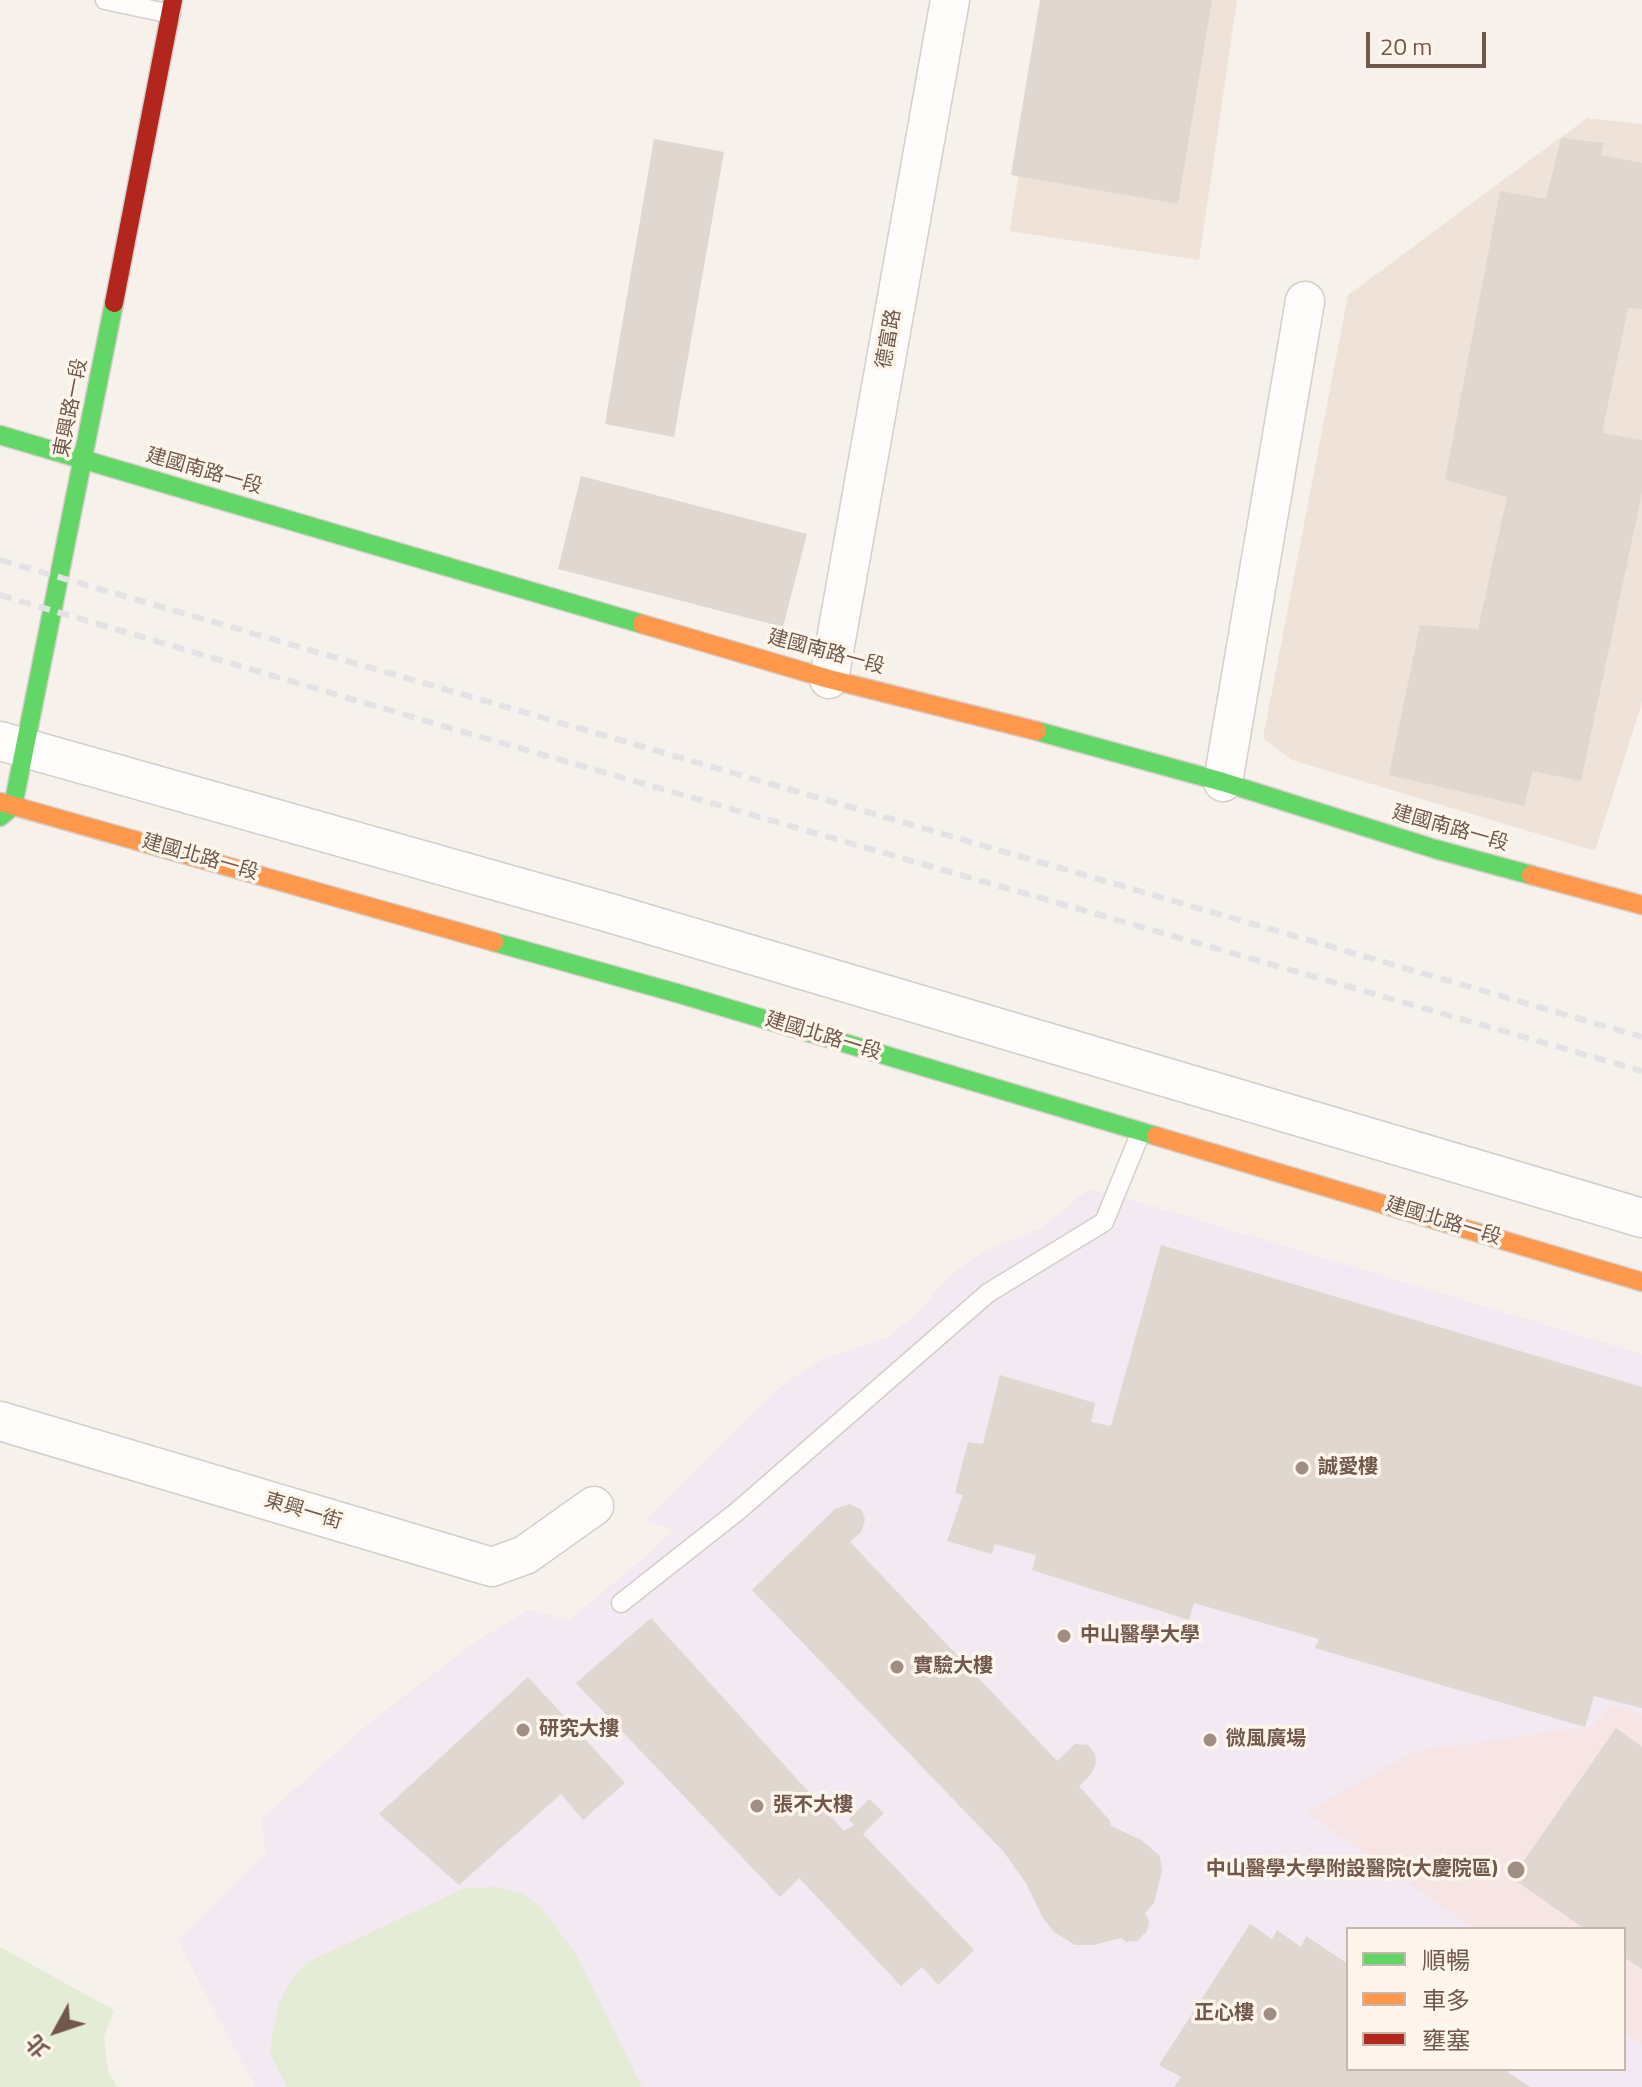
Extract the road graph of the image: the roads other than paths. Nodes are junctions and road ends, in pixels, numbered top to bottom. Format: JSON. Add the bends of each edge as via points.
{"nodes":[{"id":1,"x":105,"y":0,"type":"edge"},
{"id":2,"x":950,"y":0,"type":"edge"},
{"id":3,"x":172,"y":7,"type":"edge"},
{"id":4,"x":1305,"y":301,"type":"dead end"},
{"id":5,"x":0,"y":435,"type":"edge"},
{"id":6,"x":84,"y":460,"type":"junction"},
{"id":7,"x":829,"y":679,"type":"junction"},
{"id":8,"x":12,"y":744,"type":"edge"},
{"id":9,"x":1223,"y":782,"type":"junction"},
{"id":10,"x":4,"y":808,"type":"edge"},
{"id":11,"x":1642,"y":905,"type":"edge"},
{"id":12,"x":1141,"y":1132,"type":"junction"},
{"id":13,"x":1642,"y":1218,"type":"edge"},
{"id":14,"x":1642,"y":1282,"type":"edge"},
{"id":15,"x":8,"y":1433,"type":"edge"},
{"id":16,"x":594,"y":1506,"type":"dead end"},
{"id":17,"x":621,"y":1603,"type":"dead end"}],
"edges":[{"from":1,"to":3,"type":"lane"},
{"from":2,"to":7,"type":"street","name":"德富路"},
{"from":3,"to":6,"type":"street","name":"東興路一段"},
{"from":4,"to":9,"type":"street"},
{"from":5,"to":6,"type":"street","name":"建國南路一段"},
{"from":6,"to":7,"type":"street","name":"建國南路一段"},
{"from":6,"to":8,"type":"street","name":"東興路一段"},
{"from":7,"to":9,"type":"street","name":"建國南路一段"},
{"from":8,"to":10,"type":"street","name":"東興路一段"},
{"from":8,"to":13,"type":"street","via":[[610,913]]},
{"from":9,"to":11,"type":"street","name":"建國南路一段","via":[[1435,849]]},
{"from":10,"to":12,"type":"street","name":"建國北路一段","via":[[680,994]]},
{"from":12,"to":14,"type":"street","name":"建國北路一段"},
{"from":12,"to":17,"type":"lane","via":[[1104,1222],[988,1293],[739,1510]]},
{"from":15,"to":16,"type":"street","name":"東興一街","via":[[492,1567],[525,1555]]}]}
